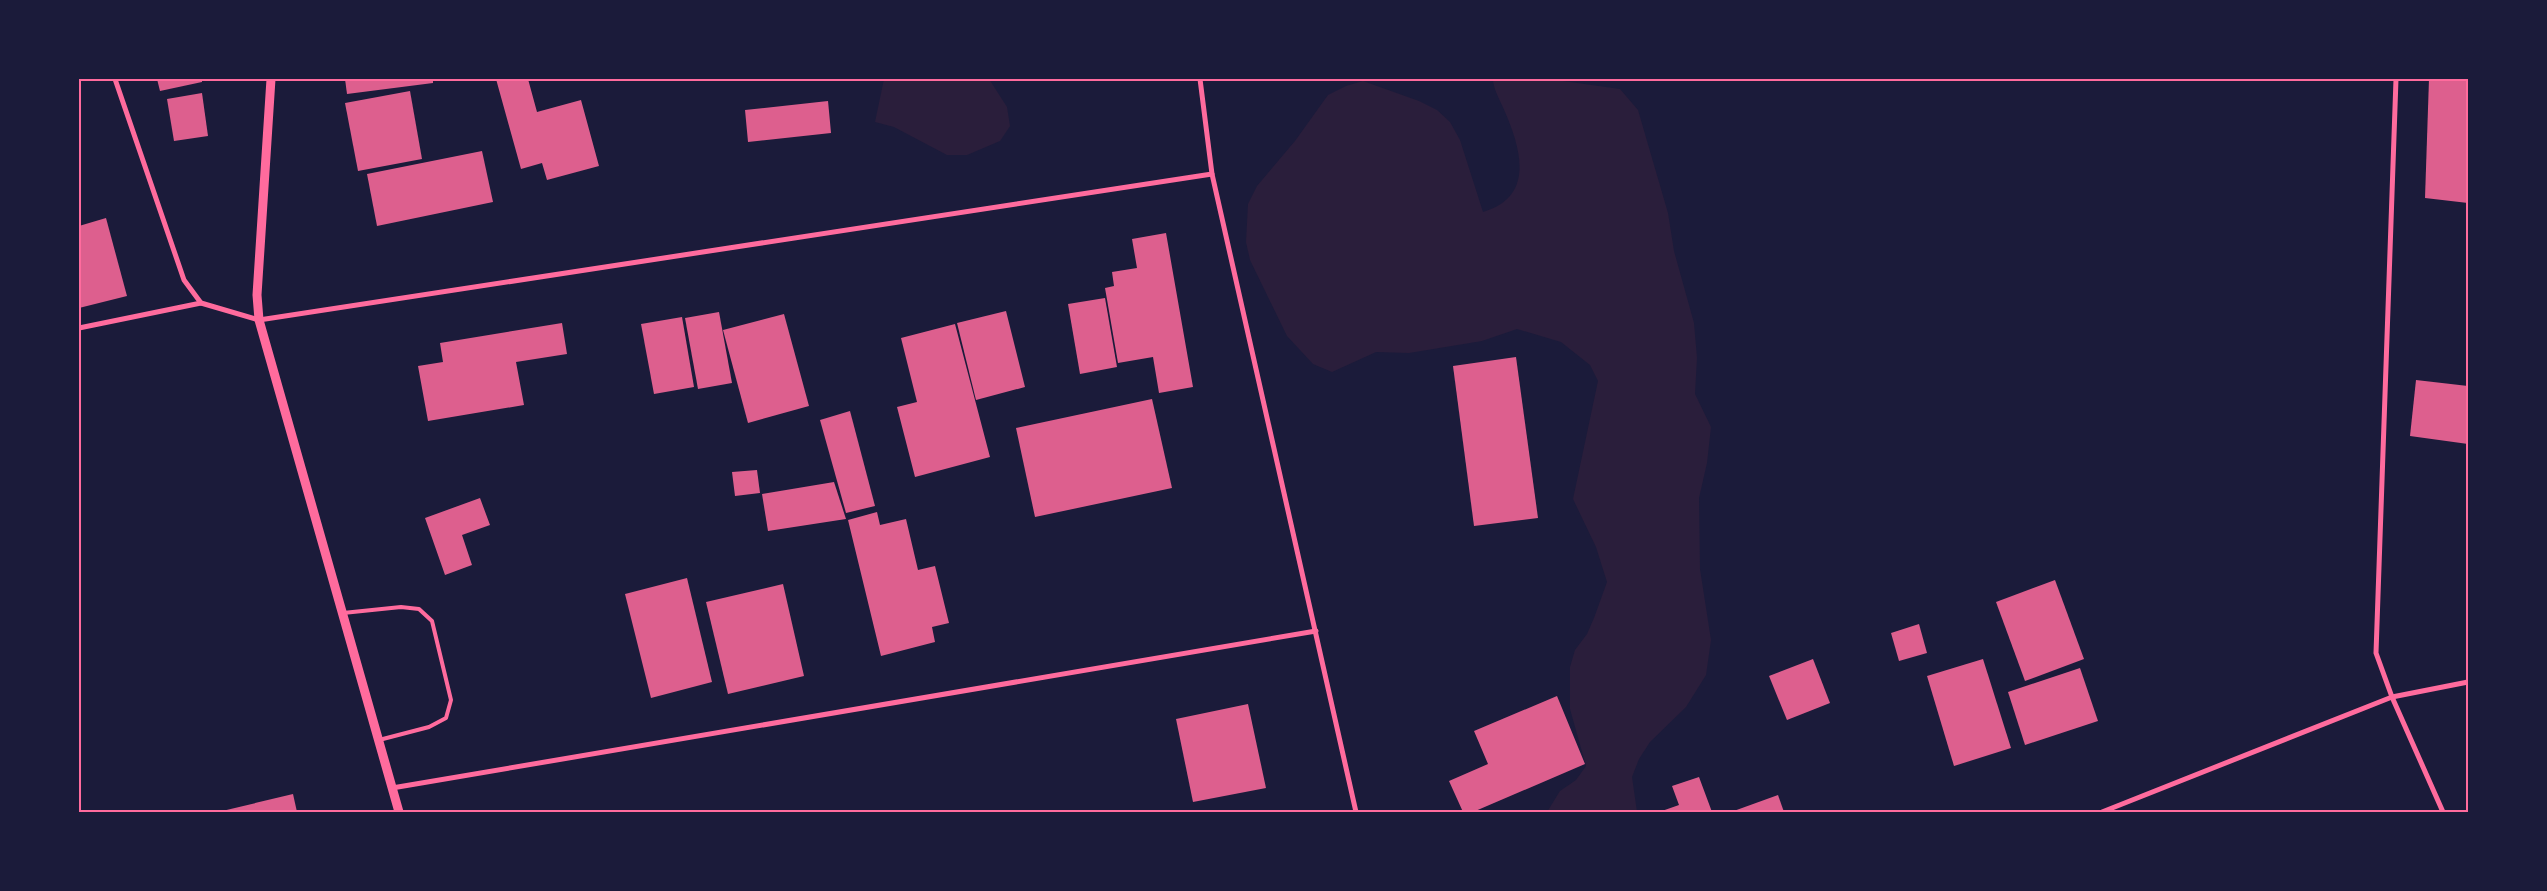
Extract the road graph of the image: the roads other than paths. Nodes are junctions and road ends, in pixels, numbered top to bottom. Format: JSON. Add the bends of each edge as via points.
{"nodes":[{"id":1,"x":115,"y":79,"type":"edge"},
{"id":2,"x":271,"y":79,"type":"edge"},
{"id":3,"x":1200,"y":79,"type":"edge"},
{"id":4,"x":2396,"y":79,"type":"edge"},
{"id":5,"x":1212,"y":174,"type":"junction"},
{"id":6,"x":201,"y":302,"type":"junction"},
{"id":7,"x":259,"y":320,"type":"junction"},
{"id":8,"x":79,"y":328,"type":"edge"},
{"id":9,"x":342,"y":613,"type":"junction"},
{"id":10,"x":1316,"y":631,"type":"junction"},
{"id":11,"x":2468,"y":682,"type":"edge"},
{"id":12,"x":2392,"y":697,"type":"junction"},
{"id":13,"x":379,"y":740,"type":"junction"},
{"id":14,"x":392,"y":788,"type":"junction"},
{"id":15,"x":400,"y":812,"type":"edge"},
{"id":16,"x":1356,"y":812,"type":"edge"},
{"id":17,"x":2102,"y":812,"type":"edge"},
{"id":18,"x":2443,"y":812,"type":"edge"}],
"edges":[{"from":1,"to":6,"type":"street","via":[[184,280]]},
{"from":2,"to":7,"type":"street","via":[[257,295]]},
{"from":3,"to":5,"type":"street"},
{"from":4,"to":12,"type":"street","via":[[2376,653]]},
{"from":5,"to":7,"type":"street"},
{"from":5,"to":10,"type":"street"},
{"from":6,"to":7,"type":"street"},
{"from":6,"to":8,"type":"street"},
{"from":7,"to":9,"type":"street"},
{"from":9,"to":13,"type":"street"},
{"from":9,"to":13,"type":"lane","via":[[401,607],[419,609],[432,621],[451,700],[446,718],[429,727]]},
{"from":10,"to":14,"type":"street"},
{"from":10,"to":16,"type":"street"},
{"from":11,"to":12,"type":"street"},
{"from":12,"to":17,"type":"street"},
{"from":12,"to":18,"type":"street"},
{"from":13,"to":14,"type":"street"},
{"from":14,"to":15,"type":"street"}]}
